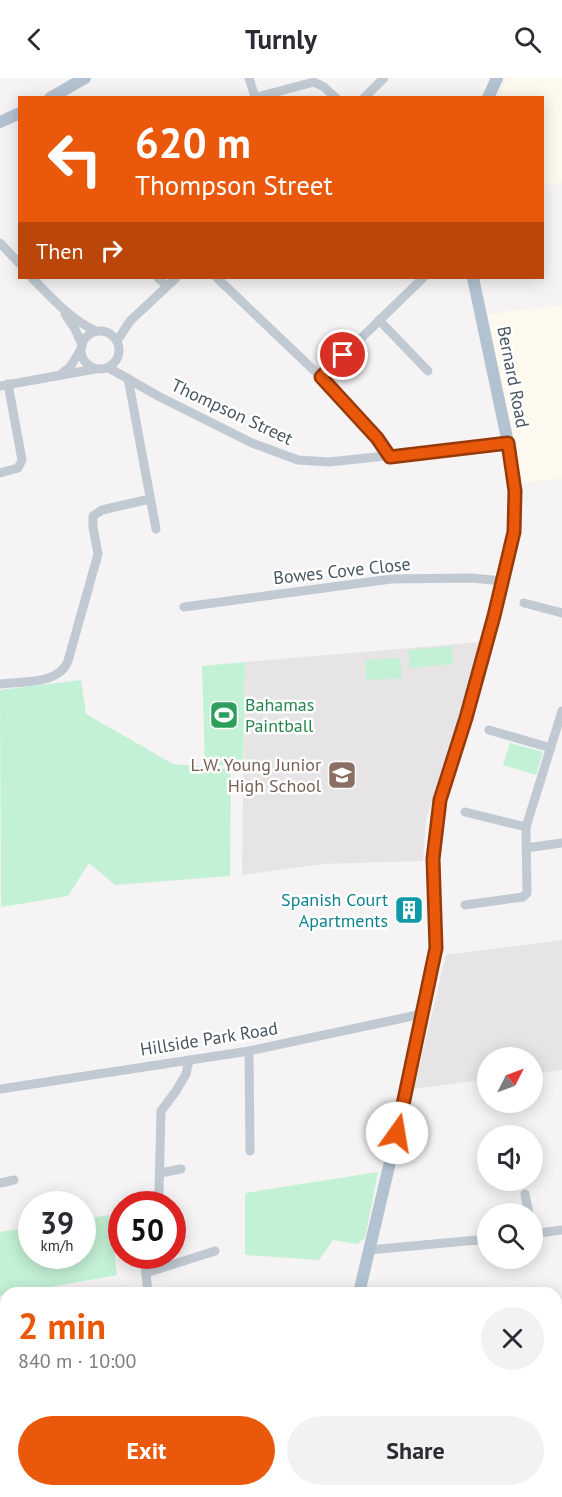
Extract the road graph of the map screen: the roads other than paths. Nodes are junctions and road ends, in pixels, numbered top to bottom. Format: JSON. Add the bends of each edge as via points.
{"nodes":[{"id":1,"x":85,"y":78,"type":"edge"},
{"id":2,"x":249,"y":78,"type":"edge"},
{"id":3,"x":384,"y":78,"type":"edge"},
{"id":4,"x":497,"y":78,"type":"edge"},
{"id":5,"x":54,"y":96,"type":"edge"},
{"id":6,"x":254,"y":96,"type":"edge"},
{"id":7,"x":258,"y":96,"type":"edge"},
{"id":8,"x":334,"y":96,"type":"edge"},
{"id":9,"x":366,"y":96,"type":"edge"},
{"id":10,"x":489,"y":96,"type":"edge"},
{"id":11,"x":18,"y":114,"type":"edge"},
{"id":12,"x":0,"y":122,"type":"edge"},
{"id":13,"x":0,"y":243,"type":"edge"},
{"id":14,"x":18,"y":262,"type":"edge"},
{"id":15,"x":33,"y":279,"type":"edge"},
{"id":16,"x":159,"y":279,"type":"edge"},
{"id":17,"x":175,"y":279,"type":"edge"},
{"id":18,"x":218,"y":279,"type":"edge"},
{"id":19,"x":422,"y":279,"type":"edge"},
{"id":20,"x":473,"y":279,"type":"edge"},
{"id":21,"x":167,"y":286,"type":"junction"},
{"id":22,"x":60,"y":307,"type":"junction"},
{"id":23,"x":379,"y":320,"type":"junction"},
{"id":24,"x":130,"y":321,"type":"junction"},
{"id":25,"x":96,"y":331,"type":"junction"},
{"id":26,"x":108,"y":333,"type":"junction"},
{"id":27,"x":117,"y":341,"type":"junction"},
{"id":28,"x":81,"y":347,"type":"junction"},
{"id":29,"x":118,"y":359,"type":"junction"},
{"id":30,"x":108,"y":368,"type":"junction"},
{"id":31,"x":95,"y":369,"type":"junction"},
{"id":32,"x":428,"y":371,"type":"dead end"},
{"id":33,"x":62,"y":373,"type":"junction"},
{"id":34,"x":127,"y":377,"type":"junction"},
{"id":35,"x":321,"y":377,"type":"junction"},
{"id":36,"x":4,"y":385,"type":"edge"},
{"id":37,"x":508,"y":443,"type":"junction"},
{"id":38,"x":390,"y":457,"type":"junction"},
{"id":39,"x":0,"y":473,"type":"edge"},
{"id":40,"x":150,"y":499,"type":"junction"},
{"id":41,"x":156,"y":529,"type":"dead end"},
{"id":42,"x":503,"y":581,"type":"junction"},
{"id":43,"x":524,"y":603,"type":"dead end"},
{"id":44,"x":184,"y":607,"type":"dead end"},
{"id":45,"x":562,"y":614,"type":"edge"},
{"id":46,"x":0,"y":684,"type":"edge"},
{"id":47,"x":562,"y":711,"type":"edge"},
{"id":48,"x":489,"y":730,"type":"dead end"},
{"id":49,"x":551,"y":748,"type":"junction"},
{"id":50,"x":465,"y":812,"type":"dead end"},
{"id":51,"x":526,"y":827,"type":"junction"},
{"id":52,"x":562,"y":843,"type":"edge"},
{"id":53,"x":526,"y":848,"type":"junction"},
{"id":54,"x":465,"y":905,"type":"dead end"},
{"id":55,"x":422,"y":1014,"type":"junction"},
{"id":56,"x":249,"y":1051,"type":"junction"},
{"id":57,"x":189,"y":1060,"type":"junction"},
{"id":58,"x":0,"y":1089,"type":"edge"},
{"id":59,"x":250,"y":1150,"type":"dead end"},
{"id":60,"x":181,"y":1169,"type":"dead end"},
{"id":61,"x":160,"y":1173,"type":"junction"},
{"id":62,"x":14,"y":1180,"type":"dead end"},
{"id":63,"x":0,"y":1183,"type":"edge"},
{"id":64,"x":159,"y":1191,"type":"edge"},
{"id":65,"x":525,"y":1194,"type":"dead end"},
{"id":66,"x":527,"y":1203,"type":"edge"},
{"id":67,"x":562,"y":1230,"type":"edge"},
{"id":68,"x":543,"y":1232,"type":"edge"},
{"id":69,"x":477,"y":1240,"type":"edge"},
{"id":70,"x":369,"y":1250,"type":"junction"},
{"id":71,"x":215,"y":1251,"type":"dead end"},
{"id":72,"x":146,"y":1269,"type":"edge"},
{"id":73,"x":146,"y":1273,"type":"junction"},
{"id":74,"x":147,"y":1287,"type":"edge"},
{"id":75,"x":360,"y":1287,"type":"edge"}],
"edges":[{"from":1,"to":5,"type":"main road"},
{"from":2,"to":6,"type":"street"},
{"from":3,"to":9,"type":"street"},
{"from":4,"to":10,"type":"main road"},
{"from":7,"to":8,"type":"street","via":[[314,82]]},
{"from":11,"to":12,"type":"main road"},
{"from":13,"to":14,"type":"street"},
{"from":15,"to":22,"type":"street"},
{"from":16,"to":21,"type":"street"},
{"from":17,"to":21,"type":"street"},
{"from":18,"to":35,"type":"street"},
{"from":19,"to":23,"type":"street"},
{"from":20,"to":37,"type":"main road","name":"Bernard Road"},
{"from":21,"to":24,"type":"street"},
{"from":22,"to":25,"type":"street"},
{"from":22,"to":28,"type":"street","via":[[75,329]]},
{"from":23,"to":32,"type":"street"},
{"from":23,"to":35,"type":"street"},
{"from":24,"to":26,"type":"street"},
{"from":24,"to":27,"type":"street"},
{"from":25,"to":26,"type":"street"},
{"from":25,"to":28,"type":"street","via":[[85,337]]},
{"from":26,"to":27,"type":"street"},
{"from":27,"to":29,"type":"street"},
{"from":28,"to":31,"type":"street","via":[[84,360]]},
{"from":28,"to":33,"type":"street","via":[[74,362]]},
{"from":29,"to":30,"type":"street"},
{"from":29,"to":34,"type":"street"},
{"from":30,"to":31,"type":"street"},
{"from":30,"to":34,"type":"street","name":"Thompson Street"},
{"from":31,"to":33,"type":"street"},
{"from":33,"to":36,"type":"street"},
{"from":34,"to":38,"type":"street","name":"Thompson Street","via":[[158,396],[285,456],[329,462]]},
{"from":34,"to":40,"type":"street"},
{"from":35,"to":38,"type":"street"},
{"from":36,"to":39,"type":"street","via":[[22,460],[18,468]]},
{"from":37,"to":38,"type":"street","name":"Thompson Street"},
{"from":37,"to":42,"type":"main road","name":"Bernard Road","via":[[515,491],[514,532]]},
{"from":40,"to":41,"type":"street"},
{"from":40,"to":46,"type":"street","via":[[102,510],[93,516],[98,554],[63,672],[51,678]]},
{"from":42,"to":44,"type":"street","name":"Bowes Cove Close","via":[[391,579]]},
{"from":42,"to":55,"type":"main road","name":"Bernard Road","via":[[440,800],[433,859],[436,948]]},
{"from":43,"to":45,"type":"street"},
{"from":47,"to":49,"type":"street"},
{"from":48,"to":49,"type":"street"},
{"from":49,"to":51,"type":"street"},
{"from":50,"to":51,"type":"street"},
{"from":51,"to":53,"type":"street"},
{"from":52,"to":53,"type":"street"},
{"from":53,"to":54,"type":"street","via":[[526,895]]},
{"from":55,"to":56,"type":"street","name":"Hillside Park Road"},
{"from":55,"to":70,"type":"main road","name":"Bernard Road"},
{"from":56,"to":57,"type":"street","name":"Hillside Park Road"},
{"from":56,"to":59,"type":"street"},
{"from":57,"to":58,"type":"street","name":"Hillside Park Road"},
{"from":57,"to":61,"type":"street","via":[[186,1074],[161,1110]]},
{"from":60,"to":61,"type":"street"},
{"from":61,"to":64,"type":"street"},
{"from":62,"to":63,"type":"street"},
{"from":65,"to":66,"type":"street"},
{"from":67,"to":68,"type":"street"},
{"from":69,"to":70,"type":"street"},
{"from":70,"to":75,"type":"main road","name":"Bernard Road"},
{"from":71,"to":73,"type":"street"},
{"from":72,"to":73,"type":"street"},
{"from":73,"to":74,"type":"street"}]}
